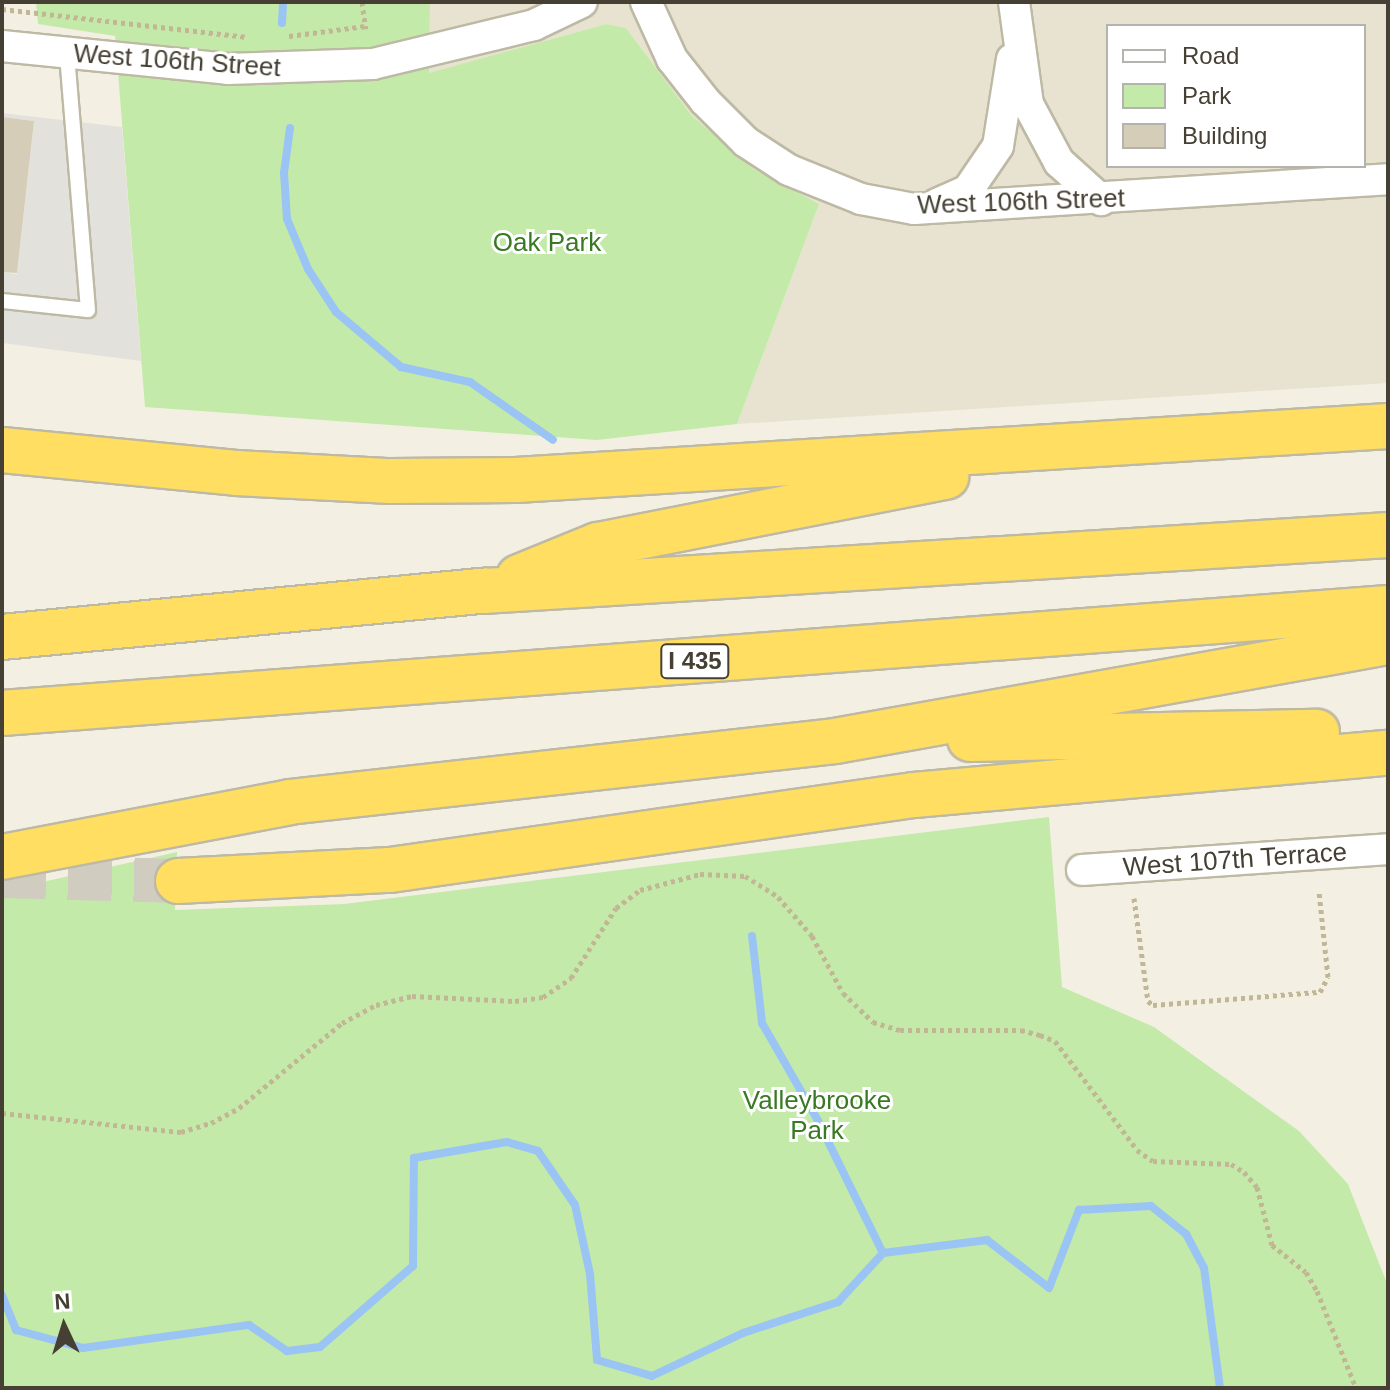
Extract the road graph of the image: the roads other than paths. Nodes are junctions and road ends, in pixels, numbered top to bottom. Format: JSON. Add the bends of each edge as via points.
{"nodes":[{"id":1,"x":582,"y":2,"type":"edge"},
{"id":2,"x":646,"y":2,"type":"edge"},
{"id":3,"x":1015,"y":15,"type":"edge"},
{"id":4,"x":2,"y":46,"type":"edge"},
{"id":5,"x":67,"y":54,"type":"junction"},
{"id":6,"x":1388,"y":179,"type":"edge"},
{"id":7,"x":1101,"y":200,"type":"junction"},
{"id":8,"x":930,"y":208,"type":"junction"},
{"id":9,"x":2,"y":301,"type":"edge"},
{"id":10,"x":1388,"y":426,"type":"edge"},
{"id":11,"x":1088,"y":445,"type":"junction"},
{"id":12,"x":2,"y":450,"type":"edge"},
{"id":13,"x":1388,"y":535,"type":"edge"},
{"id":14,"x":484,"y":591,"type":"junction"},
{"id":15,"x":1388,"y":608,"type":"edge"},
{"id":16,"x":2,"y":637,"type":"edge"},
{"id":17,"x":1388,"y":642,"type":"edge"},
{"id":18,"x":2,"y":713,"type":"edge"},
{"id":19,"x":1388,"y":731,"type":"edge"},
{"id":20,"x":835,"y":741,"type":"junction"},
{"id":21,"x":1388,"y":753,"type":"edge"},
{"id":22,"x":1388,"y":849,"type":"edge"},
{"id":23,"x":2,"y":857,"type":"edge"},
{"id":24,"x":1082,"y":870,"type":"dead end"},
{"id":25,"x":178,"y":881,"type":"tunnel mouth"}],
"edges":[{"from":1,"to":5,"type":"street","name":"West 106th Street","via":[[534,25],[373,64],[228,69]]},
{"from":2,"to":8,"type":"street","name":"West 106th Street","via":[[672,59],[746,142],[833,190]]},
{"from":3,"to":7,"type":"street","via":[[1028,104],[1059,162]]},
{"from":3,"to":8,"type":"street","via":[[998,146],[968,190]]},
{"from":4,"to":5,"type":"street","name":"West 106th Street"},
{"from":5,"to":9,"type":"lane","via":[[88,310]]},
{"from":6,"to":7,"type":"street","name":"West 106th Street"},
{"from":7,"to":8,"type":"street","name":"West 106th Street"},
{"from":10,"to":11,"type":"highway"},
{"from":11,"to":12,"type":"highway","via":[[651,475],[391,481],[236,473]]},
{"from":11,"to":14,"type":"highway","via":[[841,500],[598,545]]},
{"from":13,"to":14,"type":"highway"},
{"from":14,"to":16,"type":"highway"},
{"from":15,"to":18,"type":"highway","number":"I 435"},
{"from":17,"to":20,"type":"highway"},
{"from":19,"to":20,"type":"highway"},
{"from":20,"to":23,"type":"highway","via":[[289,802]]},
{"from":21,"to":25,"type":"highway","via":[[914,795],[390,870]]},
{"from":22,"to":24,"type":"street","name":"West 107th Terrace"}]}
